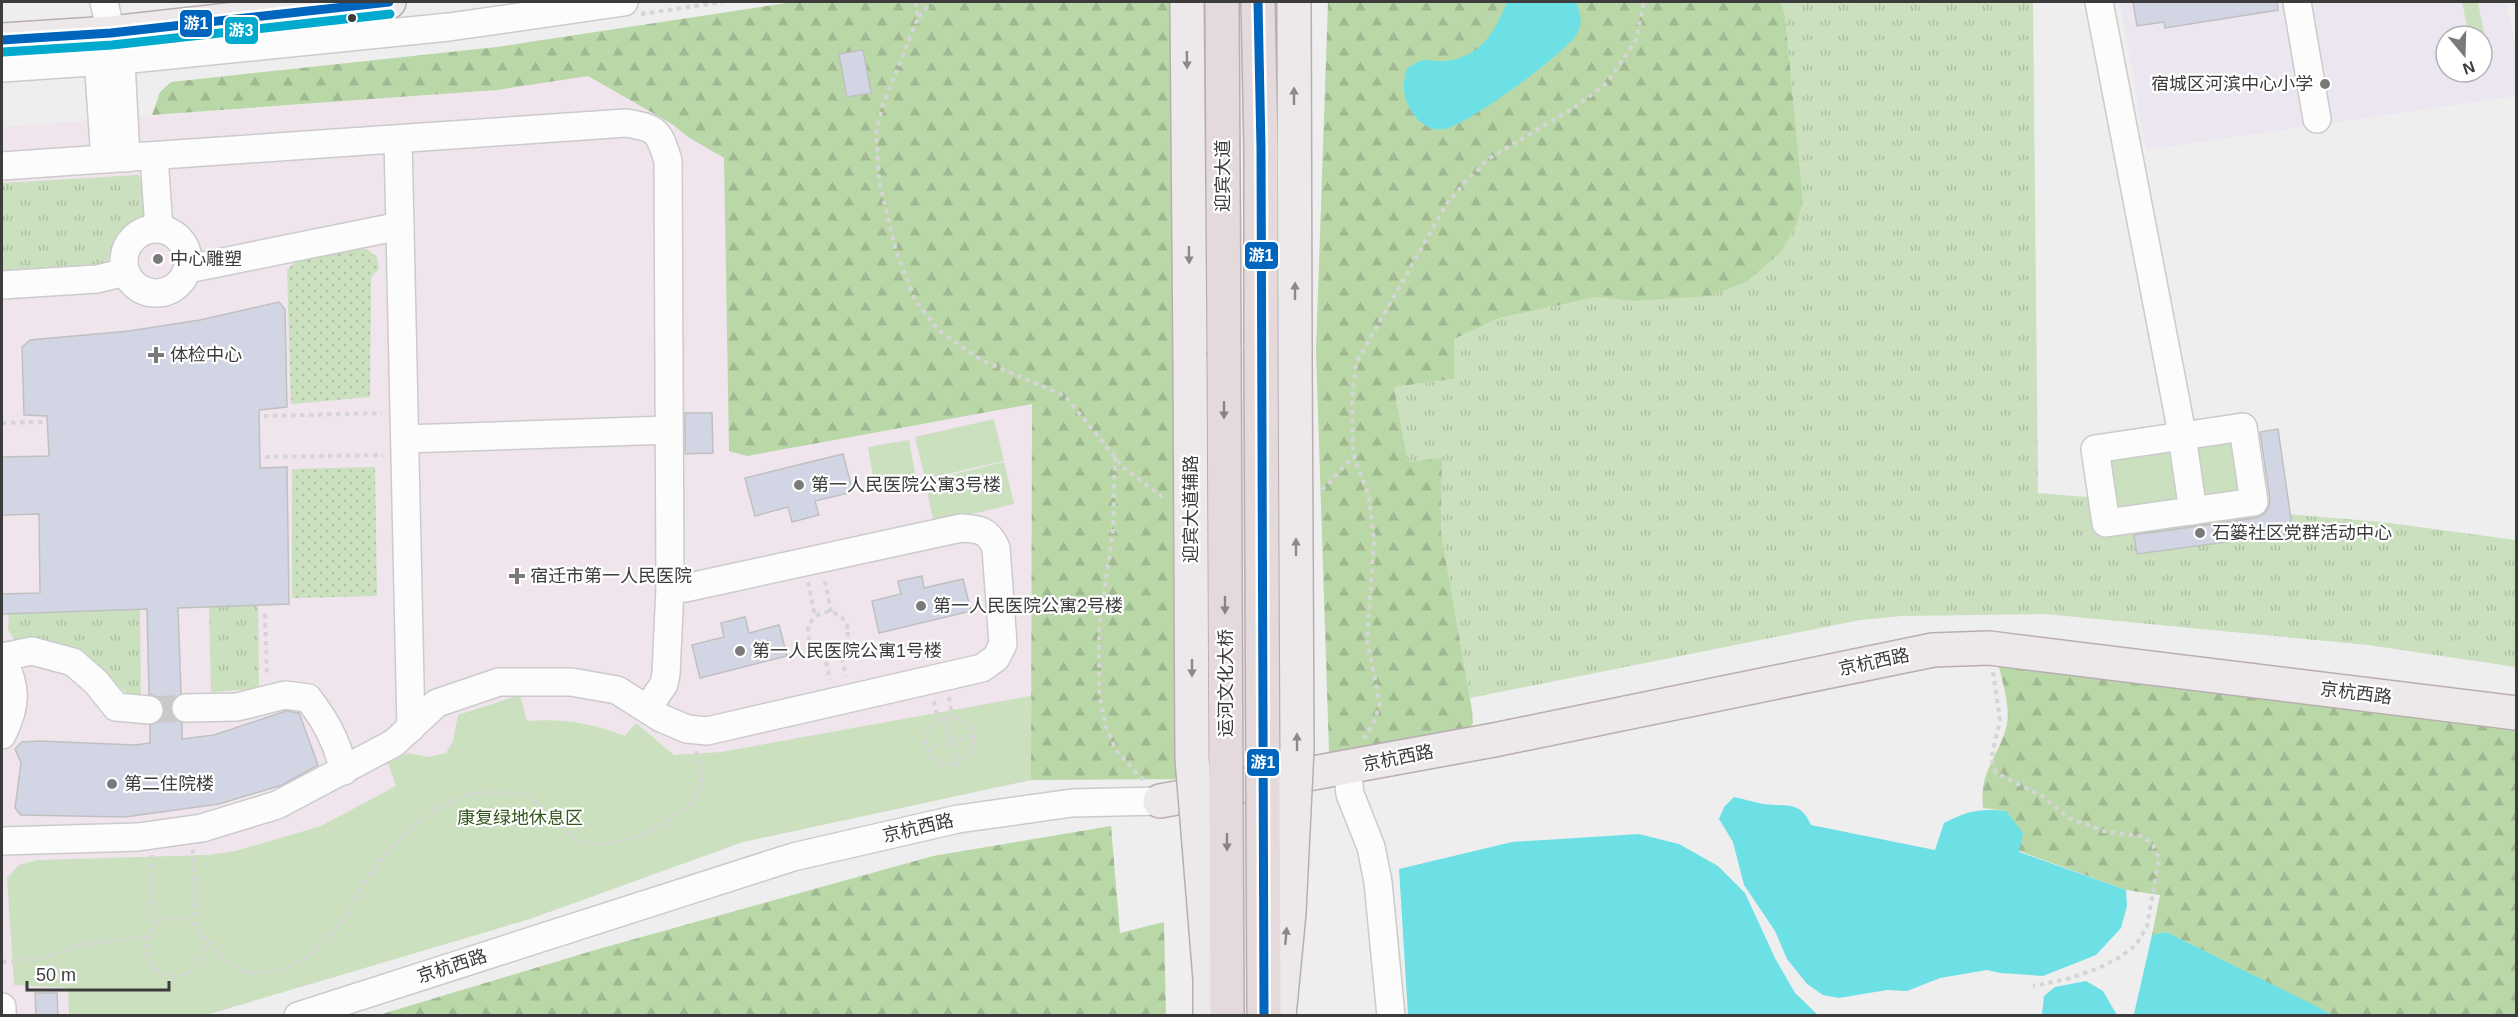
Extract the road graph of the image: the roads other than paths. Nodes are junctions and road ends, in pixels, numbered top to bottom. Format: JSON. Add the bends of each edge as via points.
{"nodes":[{"id":1,"x":104,"y":2,"type":"edge"},
{"id":2,"x":389,"y":2,"type":"edge"},
{"id":3,"x":624,"y":2,"type":"edge"},
{"id":4,"x":1187,"y":2,"type":"edge"},
{"id":5,"x":1221,"y":2,"type":"edge"},
{"id":6,"x":1258,"y":2,"type":"edge"},
{"id":7,"x":1294,"y":2,"type":"edge"},
{"id":8,"x":2099,"y":2,"type":"edge"},
{"id":9,"x":2296,"y":2,"type":"edge"},
{"id":10,"x":2,"y":40,"type":"edge"},
{"id":11,"x":109,"y":44,"type":"junction"},
{"id":12,"x":2,"y":68,"type":"edge"},
{"id":13,"x":2317,"y":119,"type":"dead end"},
{"id":14,"x":398,"y":139,"type":"junction"},
{"id":15,"x":154,"y":156,"type":"junction"},
{"id":16,"x":116,"y":159,"type":"junction"},
{"id":17,"x":2,"y":166,"type":"edge"},
{"id":18,"x":400,"y":226,"type":"junction"},
{"id":19,"x":159,"y":229,"type":"junction"},
{"id":20,"x":188,"y":269,"type":"junction"},
{"id":21,"x":126,"y":272,"type":"junction"},
{"id":22,"x":2,"y":285,"type":"edge"},
{"id":23,"x":1260,"y":348,"type":"joint"},
{"id":24,"x":1224,"y":351,"type":"joint"},
{"id":25,"x":668,"y":430,"type":"junction"},
{"id":26,"x":2182,"y":436,"type":"junction"},
{"id":27,"x":405,"y":447,"type":"junction"},
{"id":28,"x":2193,"y":511,"type":"junction"},
{"id":29,"x":669,"y":587,"type":"junction"},
{"id":30,"x":2,"y":657,"type":"edge"},
{"id":31,"x":186,"y":708,"type":"tunnel mouth"},
{"id":32,"x":647,"y":709,"type":"junction"},
{"id":33,"x":149,"y":710,"type":"tunnel mouth"},
{"id":34,"x":2517,"y":712,"type":"edge"},
{"id":35,"x":411,"y":728,"type":"junction"},
{"id":36,"x":2,"y":735,"type":"edge"},
{"id":37,"x":1347,"y":768,"type":"junction"},
{"id":38,"x":344,"y":771,"type":"junction"},
{"id":39,"x":1160,"y":801,"type":"joint"},
{"id":40,"x":2,"y":841,"type":"edge"},
{"id":41,"x":2,"y":1007,"type":"edge"},
{"id":42,"x":2,"y":1016,"type":"edge"},
{"id":43,"x":298,"y":1016,"type":"edge"},
{"id":44,"x":1210,"y":1016,"type":"edge"},
{"id":45,"x":1227,"y":1016,"type":"edge"},
{"id":46,"x":1264,"y":1016,"type":"edge"},
{"id":47,"x":1280,"y":1016,"type":"edge"},
{"id":48,"x":1390,"y":1016,"type":"edge"}],
"edges":[{"from":1,"to":11,"type":"street"},
{"from":2,"to":11,"type":"main road"},
{"from":3,"to":11,"type":"street","via":[[449,27]]},
{"from":4,"to":44,"type":"main road","name":"迎宾大道辅路","one_way":true,"bridge":true,"via":[[1192,758]]},
{"from":5,"to":24,"type":"highway","name":"迎宾大道"},
{"from":6,"to":23,"type":"highway","name":"迎宾大道"},
{"from":47,"to":7,"type":"main road","one_way":true,"bridge":true,"via":[[1297,748]]},
{"from":8,"to":26,"type":"street"},
{"from":9,"to":13,"type":"street"},
{"from":10,"to":11,"type":"main road"},
{"from":11,"to":12,"type":"street"},
{"from":11,"to":16,"type":"street"},
{"from":14,"to":15,"type":"street"},
{"from":14,"to":18,"type":"street"},
{"from":14,"to":25,"type":"street","via":[[626,123],[650,127],[658,133],[668,160]]},
{"from":15,"to":16,"type":"street"},
{"from":15,"to":19,"type":"street"},
{"from":16,"to":17,"type":"street"},
{"from":18,"to":20,"type":"street"},
{"from":18,"to":27,"type":"street"},
{"from":19,"to":20,"type":"street","via":[[170,232],[186,247]]},
{"from":19,"to":21,"type":"street","via":[[138,234],[130,242],[125,252]]},
{"from":20,"to":21,"type":"street","via":[[177,286],[158,293],[138,288]]},
{"from":21,"to":22,"type":"street","via":[[97,279]]},
{"from":23,"to":46,"type":"highway","name":"运河文化大桥","bridge":true},
{"from":24,"to":45,"type":"highway","name":"运河文化大桥","one_way":true,"bridge":true},
{"from":25,"to":27,"type":"street"},
{"from":25,"to":29,"type":"street"},
{"from":26,"to":28,"type":"street"},
{"from":26,"to":28,"type":"street","via":[[2243,427],[2251,481],[2254,502]]},
{"from":26,"to":28,"type":"street","via":[[2095,449],[2106,523]]},
{"from":27,"to":35,"type":"street"},
{"from":29,"to":32,"type":"street","via":[[666,674],[664,684]]},
{"from":29,"to":32,"type":"street","via":[[685,588],[961,528],[980,529],[990,535],[996,548],[1003,644],[996,658],[982,668],[707,731],[661,718]]},
{"from":30,"to":33,"type":"street","via":[[32,651],[73,662],[116,706]]},
{"from":30,"to":36,"type":"street","via":[[11,676],[14,697],[11,718]]},
{"from":31,"to":38,"type":"street","via":[[237,707],[285,695],[308,698],[338,745]]},
{"from":32,"to":35,"type":"street","via":[[617,690],[571,682],[499,682],[437,703]]},
{"from":34,"to":37,"type":"main road","name":"京杭西路","via":[[1989,648],[1933,650]]},
{"from":35,"to":38,"type":"street","via":[[394,743]]},
{"from":37,"to":39,"type":"main road","name":"京杭西路"},
{"from":37,"to":48,"type":"street","via":[[1350,794],[1371,847],[1378,882]]},
{"from":38,"to":40,"type":"street","via":[[277,805],[192,830]]},
{"from":39,"to":43,"type":"street","name":"京杭西路","via":[[1072,803],[958,819],[793,857]]},
{"from":41,"to":42,"type":"street"}]}
